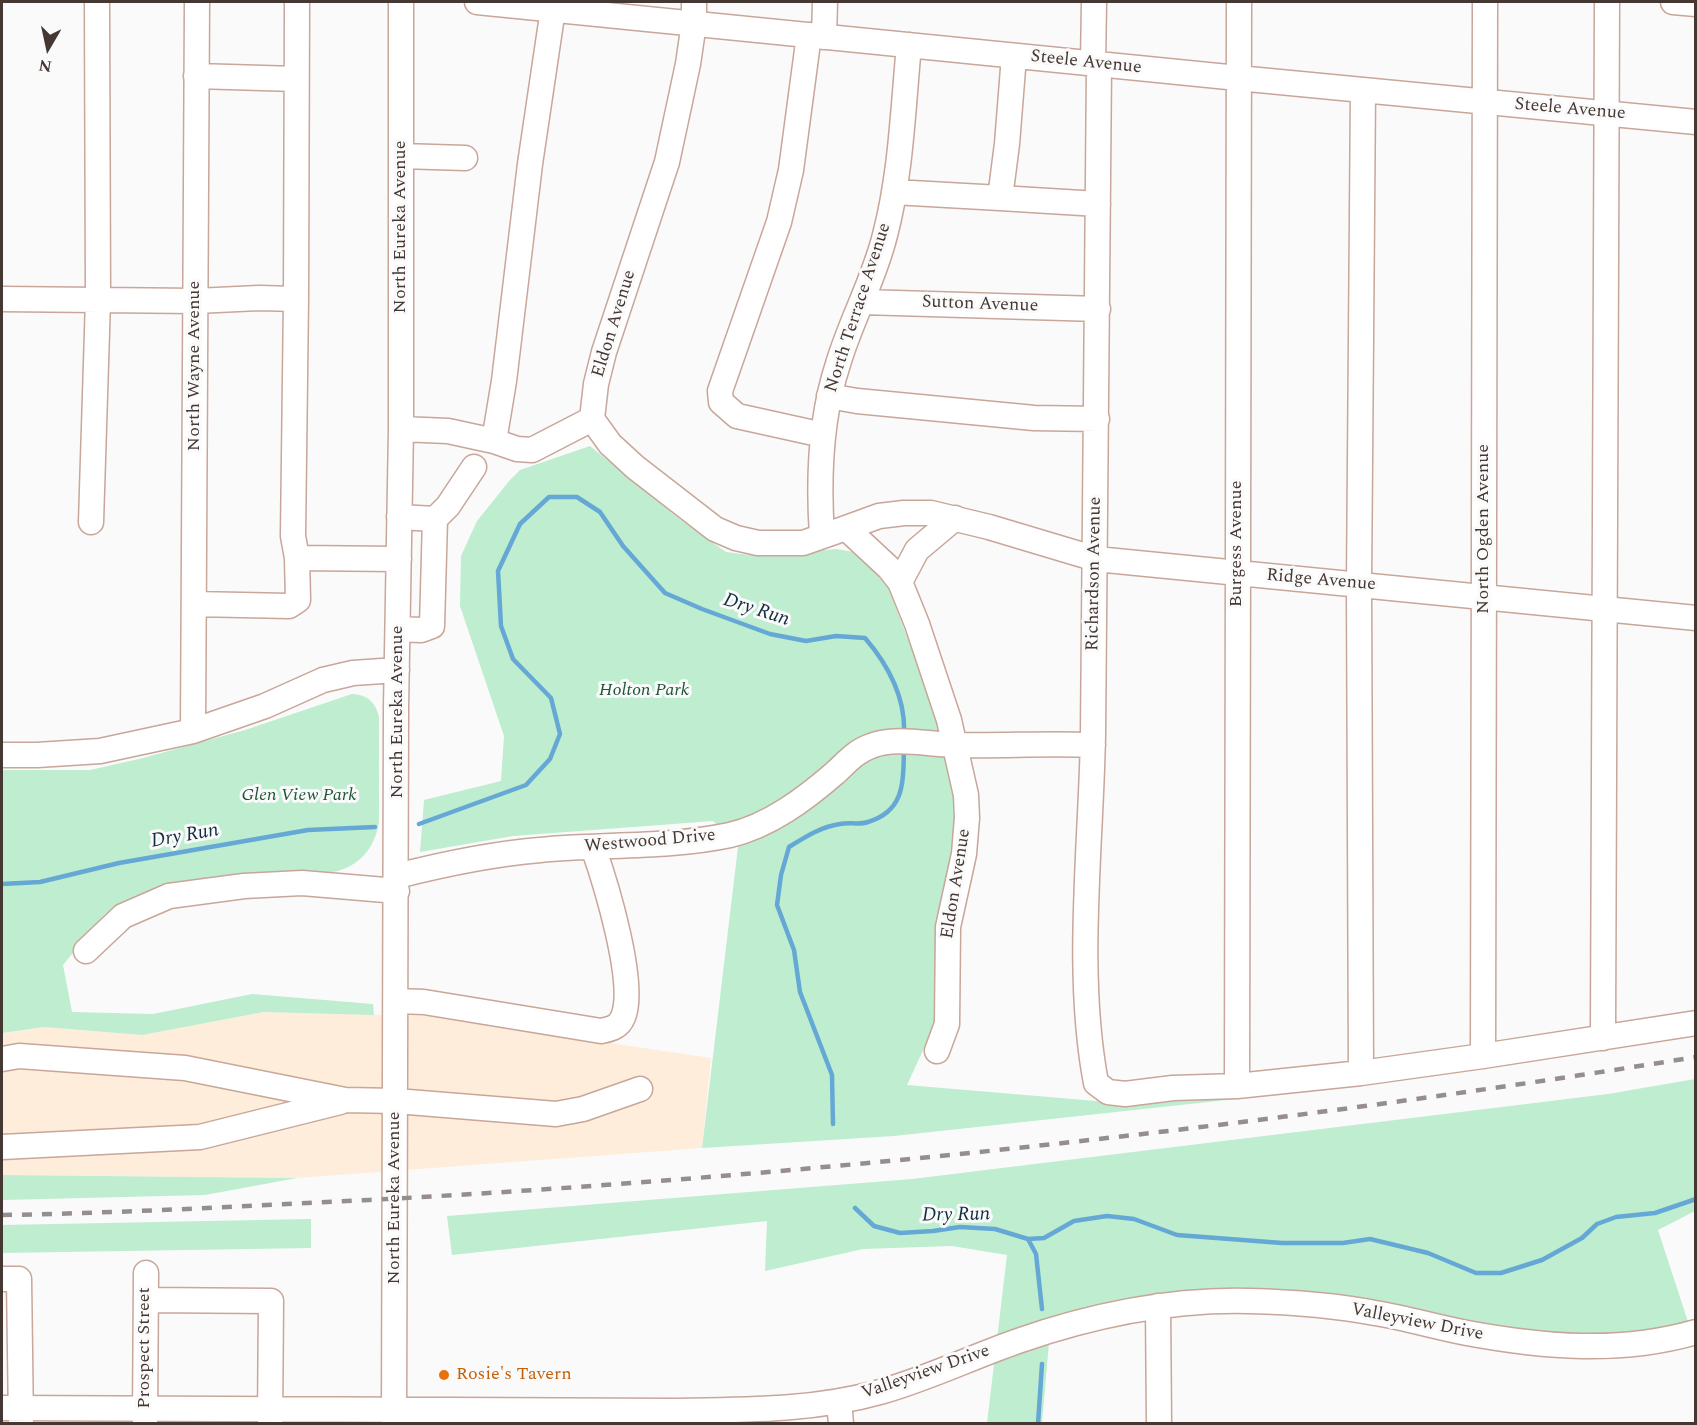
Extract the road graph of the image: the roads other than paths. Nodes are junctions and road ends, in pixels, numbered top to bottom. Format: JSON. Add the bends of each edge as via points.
{"nodes":[{"id":1,"x":97,"y":2,"type":"edge"},
{"id":2,"x":197,"y":2,"type":"edge"},
{"id":3,"x":297,"y":2,"type":"edge"},
{"id":4,"x":401,"y":2,"type":"edge"},
{"id":5,"x":477,"y":2,"type":"edge"},
{"id":6,"x":825,"y":2,"type":"edge"},
{"id":7,"x":1094,"y":2,"type":"edge"},
{"id":8,"x":1239,"y":2,"type":"edge"},
{"id":9,"x":1485,"y":2,"type":"edge"},
{"id":10,"x":1607,"y":2,"type":"edge"},
{"id":11,"x":1673,"y":2,"type":"edge"},
{"id":12,"x":1695,"y":4,"type":"edge"},
{"id":13,"x":554,"y":5,"type":"edge"},
{"id":14,"x":694,"y":12,"type":"edge"},
{"id":15,"x":817,"y":36,"type":"junction"},
{"id":16,"x":909,"y":45,"type":"junction"},
{"id":17,"x":1014,"y":56,"type":"junction"},
{"id":18,"x":1096,"y":64,"type":"junction"},
{"id":19,"x":196,"y":76,"type":"junction"},
{"id":20,"x":1238,"y":78,"type":"junction"},
{"id":21,"x":296,"y":79,"type":"junction"},
{"id":22,"x":1363,"y":90,"type":"junction"},
{"id":23,"x":1485,"y":102,"type":"junction"},
{"id":24,"x":1605,"y":113,"type":"junction"},
{"id":25,"x":1695,"y":122,"type":"edge"},
{"id":26,"x":401,"y":156,"type":"junction"},
{"id":27,"x":465,"y":158,"type":"dead end"},
{"id":28,"x":894,"y":192,"type":"junction"},
{"id":29,"x":1000,"y":198,"type":"junction"},
{"id":30,"x":1098,"y":204,"type":"junction"},
{"id":31,"x":2,"y":299,"type":"edge"},
{"id":32,"x":296,"y":299,"type":"junction"},
{"id":33,"x":98,"y":300,"type":"junction"},
{"id":34,"x":196,"y":301,"type":"junction"},
{"id":35,"x":862,"y":302,"type":"junction"},
{"id":36,"x":1098,"y":309,"type":"junction"},
{"id":37,"x":829,"y":396,"type":"junction"},
{"id":38,"x":592,"y":419,"type":"junction"},
{"id":39,"x":1097,"y":419,"type":"junction"},
{"id":40,"x":401,"y":429,"type":"junction"},
{"id":41,"x":823,"y":435,"type":"junction"},
{"id":42,"x":494,"y":441,"type":"junction"},
{"id":43,"x":474,"y":467,"type":"dead end"},
{"id":44,"x":399,"y":517,"type":"junction"},
{"id":45,"x":955,"y":518,"type":"junction"},
{"id":46,"x":435,"y":519,"type":"junction"},
{"id":47,"x":91,"y":522,"type":"dead end"},
{"id":48,"x":846,"y":528,"type":"junction"},
{"id":49,"x":822,"y":536,"type":"junction"},
{"id":50,"x":297,"y":558,"type":"junction"},
{"id":51,"x":399,"y":559,"type":"junction"},
{"id":52,"x":1096,"y":559,"type":"junction"},
{"id":53,"x":1238,"y":573,"type":"junction"},
{"id":54,"x":900,"y":582,"type":"junction"},
{"id":55,"x":1359,"y":585,"type":"junction"},
{"id":56,"x":1484,"y":596,"type":"junction"},
{"id":57,"x":194,"y":604,"type":"junction"},
{"id":58,"x":1605,"y":609,"type":"junction"},
{"id":59,"x":1695,"y":618,"type":"edge"},
{"id":60,"x":398,"y":629,"type":"junction"},
{"id":61,"x":397,"y":670,"type":"junction"},
{"id":62,"x":193,"y":731,"type":"junction"},
{"id":63,"x":956,"y":745,"type":"junction"},
{"id":64,"x":1093,"y":745,"type":"junction"},
{"id":65,"x":2,"y":755,"type":"edge"},
{"id":66,"x":593,"y":847,"type":"junction"},
{"id":67,"x":397,"y":884,"type":"junction"},
{"id":68,"x":86,"y":951,"type":"dead end"},
{"id":69,"x":396,"y":1001,"type":"junction"},
{"id":70,"x":1695,"y":1023,"type":"edge"},
{"id":71,"x":1603,"y":1038,"type":"junction"},
{"id":72,"x":938,"y":1051,"type":"dead end"},
{"id":73,"x":1483,"y":1056,"type":"junction"},
{"id":74,"x":2,"y":1059,"type":"edge"},
{"id":75,"x":1361,"y":1073,"type":"junction"},
{"id":76,"x":1237,"y":1086,"type":"junction"},
{"id":77,"x":640,"y":1089,"type":"dead end"},
{"id":78,"x":345,"y":1100,"type":"junction"},
{"id":79,"x":396,"y":1101,"type":"junction"},
{"id":80,"x":2,"y":1147,"type":"edge"},
{"id":81,"x":146,"y":1273,"type":"dead end"},
{"id":82,"x":2,"y":1279,"type":"edge"},
{"id":83,"x":146,"y":1300,"type":"junction"},
{"id":84,"x":1158,"y":1306,"type":"junction"},
{"id":85,"x":1695,"y":1332,"type":"edge"},
{"id":86,"x":840,"y":1412,"type":"edge"},
{"id":87,"x":15,"y":1413,"type":"edge"},
{"id":88,"x":145,"y":1416,"type":"edge"},
{"id":89,"x":270,"y":1416,"type":"edge"},
{"id":90,"x":394,"y":1416,"type":"edge"},
{"id":91,"x":631,"y":1417,"type":"edge"},
{"id":92,"x":1159,"y":1424,"type":"edge"}],
"edges":[{"from":1,"to":33,"type":"street"},
{"from":2,"to":19,"type":"street","name":"North Wayne Avenue"},
{"from":3,"to":21,"type":"street"},
{"from":4,"to":26,"type":"street","name":"North Eureka Avenue"},
{"from":5,"to":13,"type":"street","name":"Steele Avenue"},
{"from":6,"to":15,"type":"street"},
{"from":7,"to":18,"type":"street","name":"Richardson Avenue"},
{"from":8,"to":20,"type":"street","name":"Burgess Avenue"},
{"from":9,"to":23,"type":"street","name":"North Ogden Avenue"},
{"from":10,"to":24,"type":"street"},
{"from":11,"to":12,"type":"street"},
{"from":13,"to":14,"type":"street","name":"Steele Avenue"},
{"from":13,"to":42,"type":"street"},
{"from":14,"to":15,"type":"street","name":"Steele Avenue"},
{"from":14,"to":38,"type":"street","name":"Eldon Avenue","via":[[668,162],[604,352]]},
{"from":15,"to":16,"type":"street","name":"Steele Avenue"},
{"from":15,"to":41,"type":"street","via":[[779,222],[720,391],[721,402],[737,416]]},
{"from":16,"to":17,"type":"street","name":"Steele Avenue"},
{"from":16,"to":28,"type":"street","name":"North Terrace Avenue"},
{"from":17,"to":18,"type":"street","name":"Steele Avenue"},
{"from":17,"to":29,"type":"street"},
{"from":18,"to":20,"type":"street","name":"Steele Avenue"},
{"from":18,"to":30,"type":"street","name":"Richardson Avenue"},
{"from":19,"to":21,"type":"street"},
{"from":19,"to":34,"type":"street","name":"North Wayne Avenue"},
{"from":20,"to":22,"type":"street","name":"Steele Avenue"},
{"from":20,"to":53,"type":"street","name":"Burgess Avenue"},
{"from":21,"to":32,"type":"street"},
{"from":22,"to":23,"type":"street","name":"Steele Avenue"},
{"from":22,"to":55,"type":"street"},
{"from":23,"to":24,"type":"street","name":"Steele Avenue"},
{"from":23,"to":56,"type":"street","name":"North Ogden Avenue"},
{"from":24,"to":25,"type":"street","name":"Steele Avenue"},
{"from":24,"to":58,"type":"street"},
{"from":26,"to":27,"type":"street"},
{"from":26,"to":40,"type":"street","name":"North Eureka Avenue"},
{"from":28,"to":29,"type":"street"},
{"from":28,"to":35,"type":"street","name":"North Terrace Avenue","via":[[878,261]]},
{"from":29,"to":30,"type":"street"},
{"from":30,"to":36,"type":"street","name":"Richardson Avenue"},
{"from":31,"to":33,"type":"street"},
{"from":32,"to":34,"type":"street"},
{"from":32,"to":50,"type":"street","via":[[293,536]]},
{"from":33,"to":34,"type":"street"},
{"from":33,"to":47,"type":"street"},
{"from":34,"to":57,"type":"street","name":"North Wayne Avenue"},
{"from":35,"to":36,"type":"street","name":"Sutton Avenue"},
{"from":35,"to":37,"type":"street","name":"North Terrace Avenue"},
{"from":36,"to":39,"type":"street","name":"Richardson Avenue"},
{"from":37,"to":39,"type":"street","via":[[1034,418]]},
{"from":37,"to":41,"type":"street","name":"North Terrace Avenue"},
{"from":38,"to":42,"type":"street","via":[[532,450]]},
{"from":38,"to":49,"type":"street","via":[[610,444],[635,467],[716,529],[758,543],[802,543]]},
{"from":39,"to":52,"type":"street","name":"Richardson Avenue"},
{"from":40,"to":42,"type":"street","via":[[448,431]]},
{"from":40,"to":44,"type":"street","name":"North Eureka Avenue"},
{"from":41,"to":49,"type":"street","name":"North Terrace Avenue"},
{"from":43,"to":46,"type":"street"},
{"from":44,"to":46,"type":"street"},
{"from":44,"to":51,"type":"street","name":"North Eureka Avenue"},
{"from":45,"to":48,"type":"street","name":"Ridge Avenue","via":[[904,513],[879,516]]},
{"from":45,"to":52,"type":"street","name":"Ridge Avenue"},
{"from":45,"to":54,"type":"street","via":[[917,550]]},
{"from":46,"to":60,"type":"street","via":[[432,626],[421,630]]},
{"from":48,"to":49,"type":"street"},
{"from":48,"to":54,"type":"street","name":"Eldon Avenue"},
{"from":50,"to":51,"type":"street"},
{"from":50,"to":57,"type":"street","via":[[298,600],[289,606]]},
{"from":51,"to":60,"type":"street","name":"North Eureka Avenue"},
{"from":52,"to":53,"type":"street","name":"Ridge Avenue"},
{"from":52,"to":64,"type":"street","name":"Richardson Avenue"},
{"from":53,"to":55,"type":"street","name":"Ridge Avenue"},
{"from":53,"to":76,"type":"street","name":"Burgess Avenue"},
{"from":54,"to":63,"type":"street","name":"Eldon Avenue"},
{"from":55,"to":56,"type":"street","name":"Ridge Avenue"},
{"from":55,"to":75,"type":"street"},
{"from":56,"to":58,"type":"street","name":"Ridge Avenue"},
{"from":56,"to":73,"type":"street","name":"North Ogden Avenue"},
{"from":57,"to":62,"type":"street","name":"North Wayne Avenue"},
{"from":58,"to":59,"type":"street","name":"Ridge Avenue"},
{"from":58,"to":71,"type":"street"},
{"from":60,"to":61,"type":"street","name":"North Eureka Avenue"},
{"from":61,"to":62,"type":"street","via":[[323,680],[265,706]]},
{"from":61,"to":67,"type":"street","name":"North Eureka Avenue"},
{"from":62,"to":65,"type":"street","via":[[99,751]]},
{"from":63,"to":64,"type":"street","name":"Westwood Drive"},
{"from":63,"to":66,"type":"street","name":"Westwood Drive","via":[[872,745],[771,820],[741,832],[708,840]]},
{"from":63,"to":72,"type":"street","name":"Eldon Avenue","via":[[967,818],[964,855],[948,927],[947,1024]]},
{"from":64,"to":76,"type":"street","name":"Richardson Avenue","via":[[1087,1024],[1096,1083],[1108,1092],[1125,1094]]},
{"from":66,"to":67,"type":"street","name":"Westwood Drive","via":[[458,861]]},
{"from":66,"to":69,"type":"street","via":[[606,883],[623,960],[626,1003],[623,1018],[615,1028],[601,1031],[424,1002]]},
{"from":67,"to":68,"type":"street","name":"Westwood Drive","via":[[244,886],[169,896],[123,916]]},
{"from":67,"to":69,"type":"street","name":"North Eureka Avenue"},
{"from":69,"to":79,"type":"street","name":"North Eureka Avenue"},
{"from":70,"to":71,"type":"street"},
{"from":71,"to":73,"type":"street"},
{"from":73,"to":75,"type":"street"},
{"from":74,"to":78,"type":"street","via":[[19,1056],[185,1068]]},
{"from":75,"to":76,"type":"street"},
{"from":77,"to":79,"type":"street","via":[[556,1114]]},
{"from":78,"to":79,"type":"street"},
{"from":78,"to":80,"type":"street","via":[[200,1137]]},
{"from":79,"to":90,"type":"street","name":"North Eureka Avenue"},
{"from":81,"to":83,"type":"street","name":"Prospect Street"},
{"from":82,"to":87,"type":"street","via":[[19,1279]]},
{"from":83,"to":88,"type":"street","name":"Prospect Street"},
{"from":83,"to":89,"type":"street","via":[[271,1300]]},
{"from":84,"to":85,"type":"street","name":"Valleyview Drive","via":[[1246,1301],[1311,1304],[1502,1339],[1564,1346],[1620,1346]]},
{"from":84,"to":86,"type":"street","name":"Valleyview Drive","via":[[1108,1314],[1050,1331],[880,1392]]},
{"from":84,"to":92,"type":"street"},
{"from":86,"to":91,"type":"street","name":"Valleyview Drive","via":[[780,1409]]},
{"from":87,"to":88,"type":"street","name":"Valleyview Drive"},
{"from":88,"to":89,"type":"street","name":"Valleyview Drive"},
{"from":89,"to":90,"type":"street","name":"Valleyview Drive"},
{"from":90,"to":91,"type":"street","name":"Valleyview Drive"}]}
